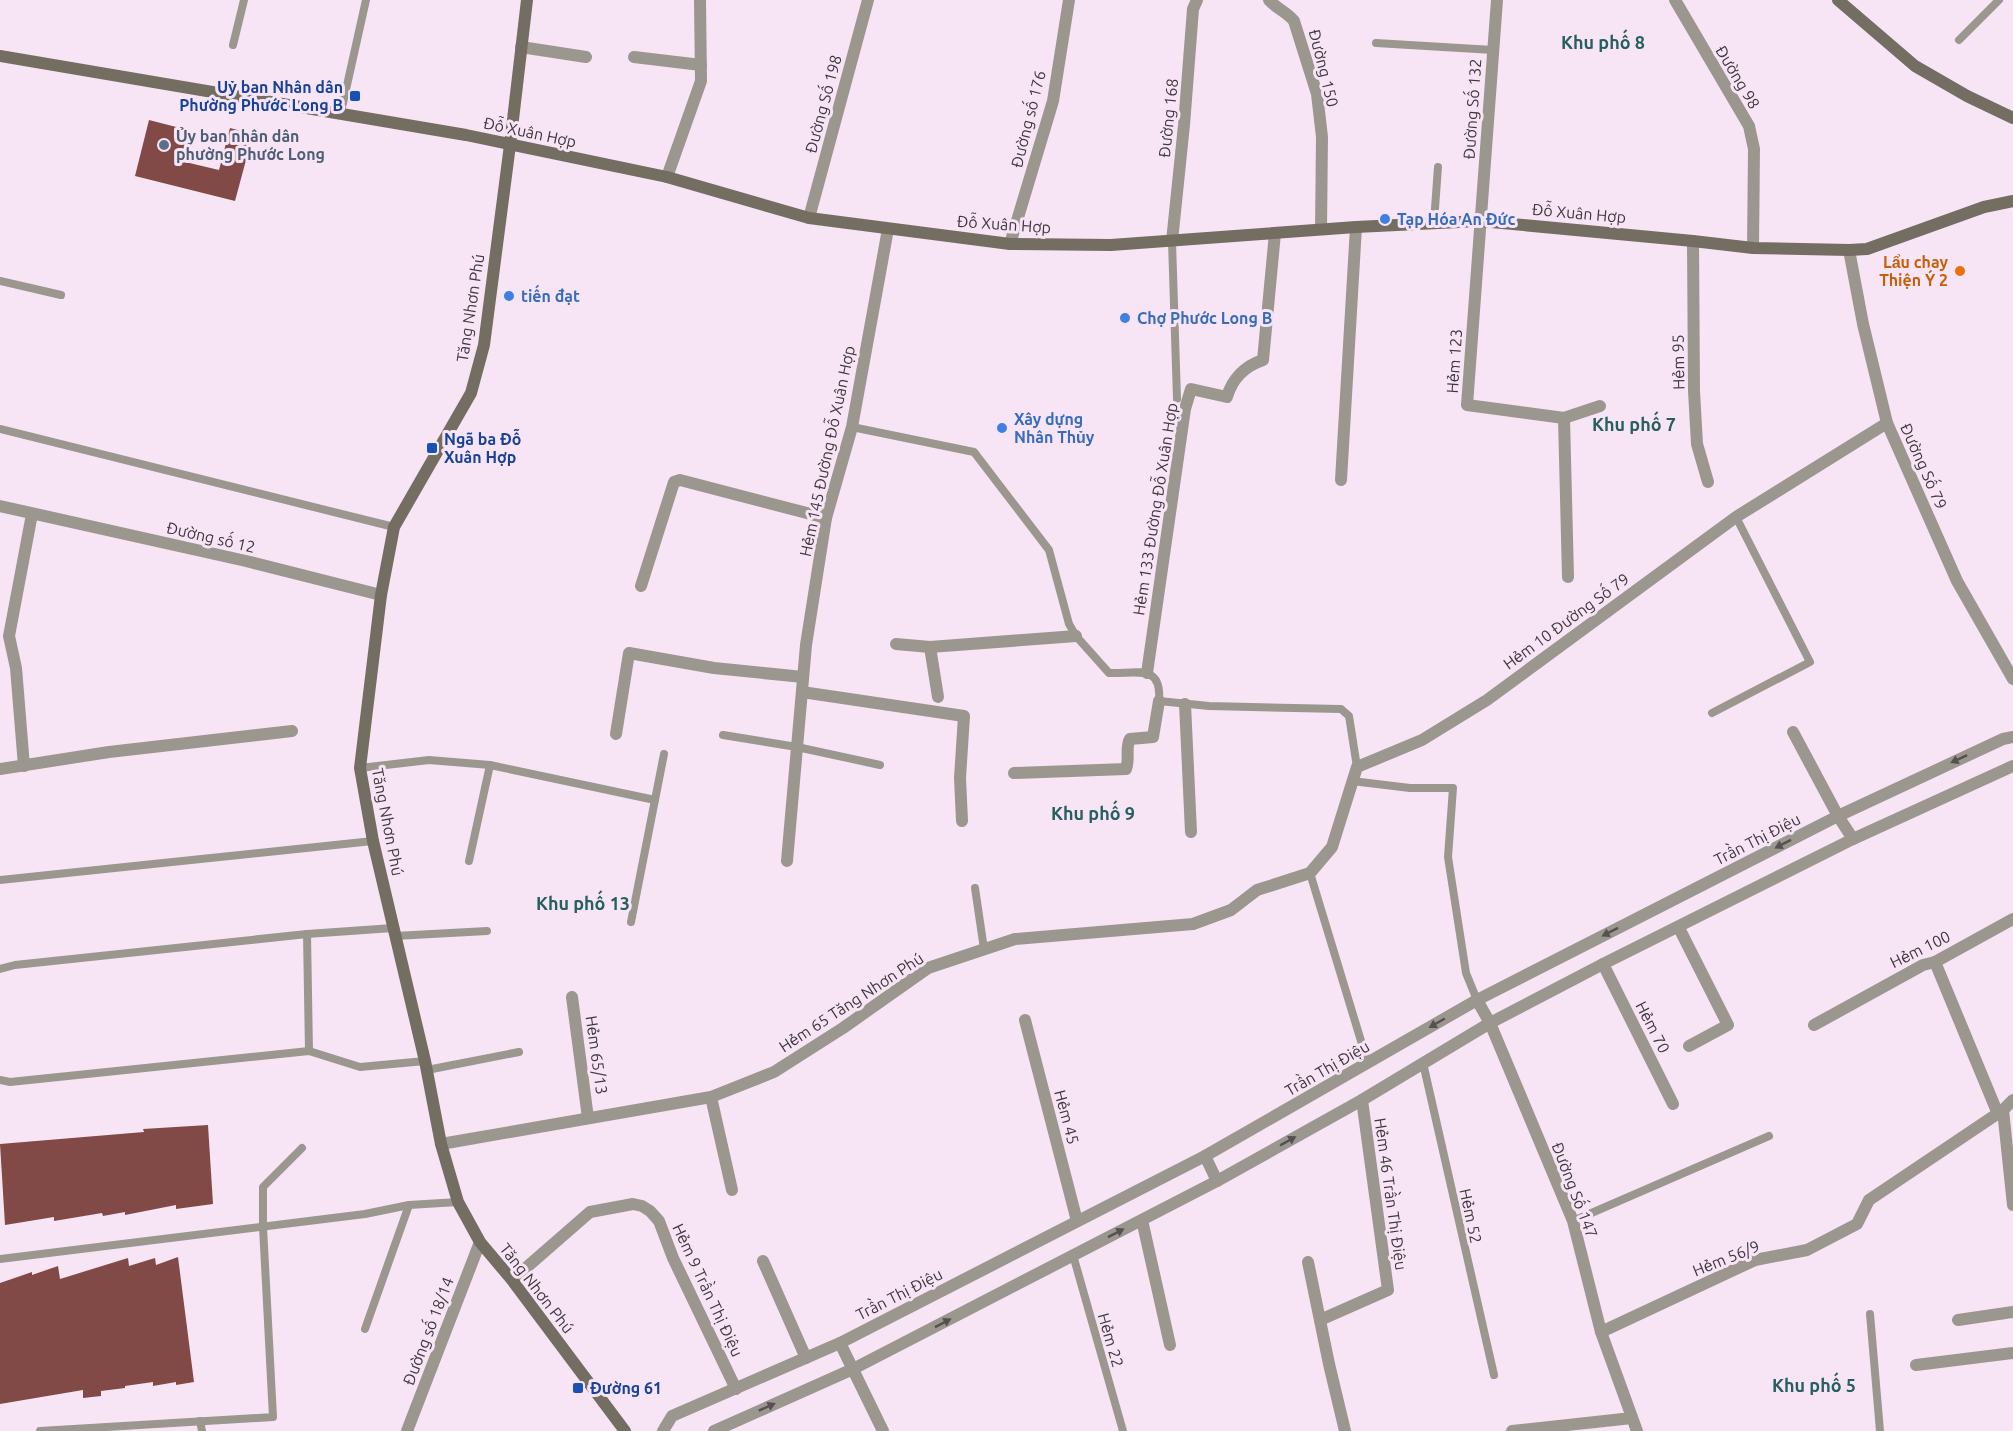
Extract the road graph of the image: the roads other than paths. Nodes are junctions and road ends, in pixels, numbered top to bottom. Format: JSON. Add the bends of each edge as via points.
{"nodes":[{"id":1,"x":243,"y":0,"type":"edge"},
{"id":2,"x":366,"y":0,"type":"edge"},
{"id":3,"x":527,"y":0,"type":"edge"},
{"id":4,"x":700,"y":0,"type":"edge"},
{"id":5,"x":868,"y":0,"type":"edge"},
{"id":6,"x":1069,"y":0,"type":"edge"},
{"id":7,"x":1197,"y":0,"type":"edge"},
{"id":8,"x":1269,"y":0,"type":"edge"},
{"id":9,"x":1497,"y":0,"type":"edge"},
{"id":10,"x":1675,"y":0,"type":"edge"},
{"id":11,"x":1838,"y":0,"type":"edge"},
{"id":12,"x":1999,"y":0,"type":"edge"},
{"id":13,"x":1959,"y":40,"type":"dead end"},
{"id":14,"x":1376,"y":43,"type":"dead end"},
{"id":15,"x":233,"y":45,"type":"dead end"},
{"id":16,"x":521,"y":47,"type":"junction"},
{"id":17,"x":1493,"y":50,"type":"junction"},
{"id":18,"x":0,"y":56,"type":"edge"},
{"id":19,"x":586,"y":57,"type":"dead end"},
{"id":20,"x":634,"y":57,"type":"dead end"},
{"id":21,"x":701,"y":65,"type":"junction"},
{"id":22,"x":341,"y":112,"type":"junction"},
{"id":23,"x":2013,"y":118,"type":"edge"},
{"id":24,"x":510,"y":145,"type":"junction"},
{"id":25,"x":1438,"y":166,"type":"dead end"},
{"id":26,"x":667,"y":177,"type":"junction"},
{"id":27,"x":2013,"y":201,"type":"edge"},
{"id":28,"x":809,"y":218,"type":"junction"},
{"id":29,"x":1480,"y":221,"type":"junction"},
{"id":30,"x":1434,"y":222,"type":"junction"},
{"id":31,"x":1356,"y":226,"type":"junction"},
{"id":32,"x":888,"y":229,"type":"junction"},
{"id":33,"x":1321,"y":229,"type":"junction"},
{"id":34,"x":1275,"y":233,"type":"junction"},
{"id":35,"x":1172,"y":241,"type":"junction"},
{"id":36,"x":1693,"y":241,"type":"junction"},
{"id":37,"x":1010,"y":244,"type":"junction"},
{"id":38,"x":1753,"y":248,"type":"junction"},
{"id":39,"x":1849,"y":250,"type":"junction"},
{"id":40,"x":0,"y":281,"type":"edge"},
{"id":41,"x":61,"y":295,"type":"dead end"},
{"id":42,"x":1177,"y":399,"type":"dead end"},
{"id":43,"x":1600,"y":406,"type":"dead end"},
{"id":44,"x":1564,"y":418,"type":"junction"},
{"id":45,"x":1887,"y":423,"type":"junction"},
{"id":46,"x":852,"y":427,"type":"junction"},
{"id":47,"x":0,"y":429,"type":"edge"},
{"id":48,"x":1341,"y":480,"type":"dead end"},
{"id":49,"x":1708,"y":482,"type":"dead end"},
{"id":50,"x":0,"y":506,"type":"edge"},
{"id":51,"x":32,"y":514,"type":"junction"},
{"id":52,"x":1736,"y":517,"type":"junction"},
{"id":53,"x":826,"y":518,"type":"junction"},
{"id":54,"x":394,"y":527,"type":"junction"},
{"id":55,"x":1568,"y":577,"type":"dead end"},
{"id":56,"x":641,"y":586,"type":"dead end"},
{"id":57,"x":381,"y":595,"type":"junction"},
{"id":58,"x":4,"y":635,"type":"edge"},
{"id":59,"x":1076,"y":636,"type":"junction"},
{"id":60,"x":896,"y":645,"type":"dead end"},
{"id":61,"x":930,"y":647,"type":"junction"},
{"id":62,"x":1147,"y":673,"type":"junction"},
{"id":63,"x":803,"y":677,"type":"junction"},
{"id":64,"x":2013,"y":679,"type":"edge"},
{"id":65,"x":802,"y":692,"type":"junction"},
{"id":66,"x":938,"y":697,"type":"dead end"},
{"id":67,"x":1159,"y":701,"type":"junction"},
{"id":68,"x":1185,"y":704,"type":"junction"},
{"id":69,"x":1712,"y":713,"type":"dead end"},
{"id":70,"x":292,"y":731,"type":"dead end"},
{"id":71,"x":1793,"y":732,"type":"dead end"},
{"id":72,"x":615,"y":734,"type":"dead end"},
{"id":73,"x":723,"y":735,"type":"dead end"},
{"id":74,"x":2013,"y":737,"type":"edge"},
{"id":75,"x":797,"y":747,"type":"junction"},
{"id":76,"x":664,"y":754,"type":"dead end"},
{"id":77,"x":490,"y":765,"type":"junction"},
{"id":78,"x":880,"y":765,"type":"dead end"},
{"id":79,"x":24,"y":766,"type":"junction"},
{"id":80,"x":2013,"y":766,"type":"edge"},
{"id":81,"x":1357,"y":767,"type":"junction"},
{"id":82,"x":360,"y":768,"type":"junction"},
{"id":83,"x":0,"y":769,"type":"edge"},
{"id":84,"x":1014,"y":773,"type":"dead end"},
{"id":85,"x":1352,"y":781,"type":"junction"},
{"id":86,"x":655,"y":800,"type":"junction"},
{"id":87,"x":1839,"y":816,"type":"junction"},
{"id":88,"x":962,"y":821,"type":"dead end"},
{"id":89,"x":1191,"y":832,"type":"dead end"},
{"id":90,"x":1853,"y":839,"type":"junction"},
{"id":91,"x":373,"y":841,"type":"junction"},
{"id":92,"x":469,"y":861,"type":"dead end"},
{"id":93,"x":787,"y":861,"type":"dead end"},
{"id":94,"x":1310,"y":873,"type":"junction"},
{"id":95,"x":0,"y":880,"type":"edge"},
{"id":96,"x":975,"y":888,"type":"dead end"},
{"id":97,"x":2013,"y":919,"type":"edge"},
{"id":98,"x":632,"y":922,"type":"dead end"},
{"id":99,"x":1679,"y":928,"type":"junction"},
{"id":100,"x":488,"y":931,"type":"dead end"},
{"id":101,"x":394,"y":932,"type":"junction"},
{"id":102,"x":308,"y":934,"type":"junction"},
{"id":103,"x":984,"y":949,"type":"junction"},
{"id":104,"x":1935,"y":962,"type":"junction"},
{"id":105,"x":1603,"y":964,"type":"junction"},
{"id":106,"x":0,"y":969,"type":"edge"},
{"id":107,"x":572,"y":997,"type":"dead end"},
{"id":108,"x":1477,"y":1000,"type":"junction"},
{"id":109,"x":1025,"y":1020,"type":"dead end"},
{"id":110,"x":1490,"y":1023,"type":"junction"},
{"id":111,"x":1814,"y":1025,"type":"dead end"},
{"id":112,"x":1689,"y":1046,"type":"dead end"},
{"id":113,"x":309,"y":1051,"type":"junction"},
{"id":114,"x":519,"y":1053,"type":"dead end"},
{"id":115,"x":1423,"y":1063,"type":"junction"},
{"id":116,"x":1368,"y":1064,"type":"junction"},
{"id":117,"x":426,"y":1066,"type":"junction"},
{"id":118,"x":0,"y":1080,"type":"edge"},
{"id":119,"x":711,"y":1097,"type":"junction"},
{"id":120,"x":1362,"y":1100,"type":"junction"},
{"id":121,"x":2013,"y":1101,"type":"edge"},
{"id":122,"x":1673,"y":1104,"type":"dead end"},
{"id":123,"x":2000,"y":1112,"type":"junction"},
{"id":124,"x":588,"y":1118,"type":"junction"},
{"id":125,"x":1769,"y":1136,"type":"dead end"},
{"id":126,"x":441,"y":1144,"type":"junction"},
{"id":127,"x":302,"y":1148,"type":"dead end"},
{"id":128,"x":1205,"y":1156,"type":"junction"},
{"id":129,"x":1217,"y":1181,"type":"junction"},
{"id":130,"x":732,"y":1190,"type":"dead end"},
{"id":131,"x":458,"y":1202,"type":"junction"},
{"id":132,"x":2013,"y":1204,"type":"edge"},
{"id":133,"x":409,"y":1205,"type":"junction"},
{"id":134,"x":1142,"y":1220,"type":"junction"},
{"id":135,"x":1077,"y":1221,"type":"junction"},
{"id":136,"x":1573,"y":1221,"type":"junction"},
{"id":137,"x":263,"y":1227,"type":"junction"},
{"id":138,"x":480,"y":1242,"type":"junction"},
{"id":139,"x":1073,"y":1256,"type":"junction"},
{"id":140,"x":0,"y":1259,"type":"edge"},
{"id":141,"x":763,"y":1261,"type":"dead end"},
{"id":142,"x":1308,"y":1262,"type":"dead end"},
{"id":143,"x":512,"y":1280,"type":"junction"},
{"id":144,"x":2013,"y":1312,"type":"edge"},
{"id":145,"x":1870,"y":1314,"type":"dead end"},
{"id":146,"x":1320,"y":1320,"type":"junction"},
{"id":147,"x":1958,"y":1320,"type":"dead end"},
{"id":148,"x":364,"y":1329,"type":"dead end"},
{"id":149,"x":1601,"y":1332,"type":"junction"},
{"id":150,"x":840,"y":1343,"type":"junction"},
{"id":151,"x":1170,"y":1345,"type":"dead end"},
{"id":152,"x":2013,"y":1353,"type":"edge"},
{"id":153,"x":806,"y":1358,"type":"junction"},
{"id":154,"x":1916,"y":1365,"type":"dead end"},
{"id":155,"x":853,"y":1369,"type":"junction"},
{"id":156,"x":1494,"y":1375,"type":"dead end"},
{"id":157,"x":736,"y":1389,"type":"junction"},
{"id":158,"x":1632,"y":1418,"type":"junction"},
{"id":159,"x":200,"y":1421,"type":"junction"},
{"id":160,"x":40,"y":1431,"type":"edge"},
{"id":161,"x":202,"y":1431,"type":"edge"},
{"id":162,"x":407,"y":1431,"type":"edge"},
{"id":163,"x":625,"y":1431,"type":"edge"},
{"id":164,"x":663,"y":1431,"type":"edge"},
{"id":165,"x":714,"y":1431,"type":"edge"},
{"id":166,"x":883,"y":1431,"type":"edge"},
{"id":167,"x":1123,"y":1431,"type":"edge"},
{"id":168,"x":1345,"y":1431,"type":"edge"},
{"id":169,"x":1512,"y":1431,"type":"edge"},
{"id":170,"x":1637,"y":1431,"type":"edge"},
{"id":171,"x":1880,"y":1431,"type":"edge"}],
"edges":[{"from":1,"to":15,"type":"lane"},
{"from":2,"to":22,"type":"lane"},
{"from":3,"to":16,"type":"main road","name":"Tăng Nhơn Phú"},
{"from":4,"to":21,"type":"street"},
{"from":5,"to":28,"type":"street","name":"Đường Số 198"},
{"from":6,"to":37,"type":"street","name":"Đường số 176","via":[[1053,101]]},
{"from":7,"to":35,"type":"street","name":"Đường 168","via":[[1193,9]]},
{"from":8,"to":33,"type":"street","name":"Đường 150","via":[[1294,21],[1317,94],[1322,137]]},
{"from":9,"to":17,"type":"street","name":"Đường Số 132"},
{"from":10,"to":38,"type":"street","name":"Đường 98","via":[[1749,126],[1754,149]]},
{"from":11,"to":23,"type":"main road","via":[[1915,66]]},
{"from":12,"to":13,"type":"lane"},
{"from":14,"to":17,"type":"lane"},
{"from":16,"to":19,"type":"street"},
{"from":16,"to":24,"type":"main road","name":"Tăng Nhơn Phú"},
{"from":17,"to":29,"type":"street","name":"Đường Số 132"},
{"from":18,"to":22,"type":"main road","name":"Đỗ Xuân Hợp"},
{"from":20,"to":21,"type":"street"},
{"from":21,"to":26,"type":"street","via":[[702,81]]},
{"from":22,"to":24,"type":"main road","name":"Đỗ Xuân Hợp"},
{"from":24,"to":26,"type":"main road","name":"Đỗ Xuân Hợp"},
{"from":24,"to":54,"type":"main road","name":"Tăng Nhơn Phú","via":[[484,345],[471,393]]},
{"from":25,"to":30,"type":"lane"},
{"from":26,"to":28,"type":"main road","name":"Đỗ Xuân Hợp"},
{"from":27,"to":39,"type":"main road","name":"Đỗ Xuân Hợp","via":[[1984,207],[1868,249]]},
{"from":28,"to":32,"type":"main road","name":"Đỗ Xuân Hợp"},
{"from":29,"to":30,"type":"main road","name":"Đỗ Xuân Hợp"},
{"from":29,"to":36,"type":"main road","name":"Đỗ Xuân Hợp"},
{"from":29,"to":44,"type":"street","name":"Hẻm 123","via":[[1467,405]]},
{"from":30,"to":31,"type":"main road","name":"Đỗ Xuân Hợp"},
{"from":31,"to":33,"type":"main road","name":"Đỗ Xuân Hợp"},
{"from":31,"to":48,"type":"street"},
{"from":32,"to":37,"type":"main road","name":"Đỗ Xuân Hợp"},
{"from":32,"to":46,"type":"street","name":"Hẻm 145 Đường Đỗ Xuân Hợp"},
{"from":33,"to":34,"type":"main road","name":"Đỗ Xuân Hợp"},
{"from":34,"to":35,"type":"main road","name":"Đỗ Xuân Hợp"},
{"from":34,"to":62,"type":"street","name":"Hẻm 133 Đường Đỗ Xuân Hợp","via":[[1263,360],[1233,381],[1227,397],[1191,390],[1185,409]]},
{"from":35,"to":37,"type":"main road","name":"Đỗ Xuân Hợp"},
{"from":35,"to":42,"type":"lane"},
{"from":36,"to":38,"type":"main road","name":"Đỗ Xuân Hợp"},
{"from":36,"to":49,"type":"street","name":"Hẻm 95","via":[[1697,444]]},
{"from":38,"to":39,"type":"main road","name":"Đỗ Xuân Hợp"},
{"from":39,"to":45,"type":"street","name":"Đường Số 79"},
{"from":40,"to":41,"type":"lane"},
{"from":43,"to":44,"type":"street","name":"Hẻm 123"},
{"from":44,"to":55,"type":"street"},
{"from":45,"to":52,"type":"street","name":"Hẻm 10 Đường Số 79"},
{"from":45,"to":64,"type":"street","name":"Đường Số 79","via":[[1958,581]]},
{"from":46,"to":53,"type":"street","name":"Hẻm 145 Đường Đỗ Xuân Hợp"},
{"from":46,"to":59,"type":"lane","via":[[974,452],[1049,550]]},
{"from":47,"to":54,"type":"lane"},
{"from":50,"to":51,"type":"street"},
{"from":51,"to":57,"type":"street","name":"Đường số 12"},
{"from":51,"to":58,"type":"street"},
{"from":52,"to":69,"type":"lane","via":[[1810,662]]},
{"from":52,"to":81,"type":"street","name":"Hẻm 10 Đường Số 79","via":[[1487,700],[1422,740]]},
{"from":53,"to":56,"type":"street","via":[[680,480],[674,482]]},
{"from":53,"to":63,"type":"street","name":"Hẻm 145 Đường Đỗ Xuân Hợp"},
{"from":54,"to":57,"type":"main road","name":"Tăng Nhơn Phú"},
{"from":57,"to":82,"type":"main road","name":"Tăng Nhơn Phú"},
{"from":58,"to":79,"type":"street","via":[[16,668]]},
{"from":59,"to":61,"type":"street"},
{"from":59,"to":62,"type":"lane","via":[[1109,673]]},
{"from":60,"to":61,"type":"street"},
{"from":61,"to":66,"type":"street"},
{"from":62,"to":67,"type":"lane","via":[[1157,680]]},
{"from":63,"to":65,"type":"street","name":"Hẻm 145 Đường Đỗ Xuân Hợp"},
{"from":63,"to":72,"type":"street","via":[[714,668],[629,653]]},
{"from":65,"to":75,"type":"street","name":"Hẻm 145 Đường Đỗ Xuân Hợp"},
{"from":65,"to":88,"type":"street","via":[[964,716]]},
{"from":67,"to":68,"type":"lane"},
{"from":67,"to":84,"type":"street","via":[[1153,736],[1128,742],[1126,769]]},
{"from":68,"to":81,"type":"lane","via":[[1341,709],[1349,716]]},
{"from":68,"to":89,"type":"street"},
{"from":70,"to":79,"type":"street"},
{"from":71,"to":87,"type":"street"},
{"from":73,"to":75,"type":"lane"},
{"from":74,"to":87,"type":"street","name":"Trần Thị Điệu","one_way":true,"via":[[2003,738]]},
{"from":75,"to":78,"type":"lane"},
{"from":75,"to":93,"type":"street","name":"Hẻm 145 Đường Đỗ Xuân Hợp"},
{"from":76,"to":86,"type":"lane"},
{"from":77,"to":82,"type":"lane","via":[[429,760]]},
{"from":77,"to":86,"type":"lane"},
{"from":77,"to":92,"type":"lane"},
{"from":79,"to":83,"type":"street"},
{"from":80,"to":90,"type":"street"},
{"from":81,"to":85,"type":"street"},
{"from":82,"to":91,"type":"main road","name":"Tăng Nhơn Phú"},
{"from":85,"to":94,"type":"street","via":[[1332,847]]},
{"from":85,"to":108,"type":"lane","via":[[1453,788],[1448,857],[1466,973]]},
{"from":86,"to":98,"type":"lane"},
{"from":87,"to":90,"type":"street"},
{"from":87,"to":108,"type":"street","name":"Trần Thị Điệu","one_way":true},
{"from":90,"to":99,"type":"street"},
{"from":91,"to":95,"type":"lane"},
{"from":91,"to":101,"type":"main road","name":"Tăng Nhơn Phú"},
{"from":94,"to":103,"type":"street","name":"Hẻm 65 Tăng Nhơn Phú","via":[[1257,890],[1231,910],[1193,924],[1015,939]]},
{"from":94,"to":116,"type":"lane"},
{"from":96,"to":103,"type":"lane"},
{"from":97,"to":104,"type":"street","name":"Hẻm 100"},
{"from":99,"to":105,"type":"street"},
{"from":99,"to":112,"type":"street","via":[[1728,1025]]},
{"from":100,"to":101,"type":"lane"},
{"from":101,"to":102,"type":"lane"},
{"from":101,"to":117,"type":"main road","name":"Tăng Nhơn Phú"},
{"from":102,"to":106,"type":"lane"},
{"from":102,"to":113,"type":"lane"},
{"from":103,"to":119,"type":"street","name":"Hẻm 65 Tăng Nhơn Phú","via":[[928,968],[774,1072]]},
{"from":104,"to":111,"type":"street","name":"Hẻm 100"},
{"from":104,"to":123,"type":"street"},
{"from":105,"to":110,"type":"street"},
{"from":105,"to":122,"type":"street","name":"Hẻm 70"},
{"from":107,"to":124,"type":"street","name":"Hẻm 65/13"},
{"from":108,"to":110,"type":"street","name":"Đường Số 147"},
{"from":108,"to":116,"type":"street","name":"Trần Thị Điệu","one_way":true},
{"from":109,"to":135,"type":"street","name":"Hẻm 45"},
{"from":110,"to":115,"type":"street"},
{"from":110,"to":136,"type":"street","name":"Đường Số 147"},
{"from":113,"to":117,"type":"lane","via":[[360,1067]]},
{"from":113,"to":118,"type":"lane"},
{"from":114,"to":117,"type":"lane"},
{"from":115,"to":120,"type":"street"},
{"from":115,"to":156,"type":"lane","name":"Hẻm 52"},
{"from":116,"to":128,"type":"street","name":"Trần Thị Điệu"},
{"from":117,"to":126,"type":"main road","name":"Tăng Nhơn Phú"},
{"from":119,"to":124,"type":"street","name":"Hẻm 65 Tăng Nhơn Phú"},
{"from":119,"to":130,"type":"street"},
{"from":129,"to":120,"type":"street","one_way":true},
{"from":120,"to":146,"type":"street","name":"Hẻm 46 Trần Thị Điệu","via":[[1388,1290]]},
{"from":121,"to":123,"type":"street","name":"Hẻm 56/9"},
{"from":123,"to":132,"type":"street"},
{"from":123,"to":149,"type":"street","name":"Hẻm 56/9","via":[[1869,1200],[1857,1224],[1807,1250],[1755,1260]]},
{"from":124,"to":126,"type":"street","name":"Hẻm 65 Tăng Nhơn Phú"},
{"from":125,"to":136,"type":"lane"},
{"from":126,"to":131,"type":"main road","name":"Tăng Nhơn Phú"},
{"from":127,"to":137,"type":"lane","via":[[263,1187]]},
{"from":128,"to":129,"type":"street"},
{"from":128,"to":135,"type":"street","name":"Trần Thị Điệu"},
{"from":129,"to":134,"type":"street"},
{"from":131,"to":133,"type":"lane"},
{"from":131,"to":138,"type":"main road","name":"Tăng Nhơn Phú"},
{"from":133,"to":137,"type":"lane"},
{"from":133,"to":148,"type":"lane"},
{"from":139,"to":134,"type":"street","one_way":true},
{"from":134,"to":151,"type":"street"},
{"from":135,"to":150,"type":"street","name":"Trần Thị Điệu"},
{"from":136,"to":149,"type":"street","name":"Đường Số 147"},
{"from":137,"to":140,"type":"lane"},
{"from":137,"to":159,"type":"lane","via":[[273,1417]]},
{"from":138,"to":143,"type":"main road","name":"Tăng Nhơn Phú"},
{"from":138,"to":162,"type":"street","name":"Đường số 18/14"},
{"from":155,"to":139,"type":"street","one_way":true},
{"from":139,"to":167,"type":"lane","name":"Hẻm 22"},
{"from":141,"to":153,"type":"street"},
{"from":142,"to":146,"type":"street"},
{"from":143,"to":157,"type":"street","name":"Hẻm 9 Trần Thị Điệu","via":[[590,1212],[633,1204],[646,1208],[659,1221]]},
{"from":143,"to":163,"type":"main road","name":"Tăng Nhơn Phú"},
{"from":144,"to":147,"type":"street"},
{"from":145,"to":171,"type":"lane"},
{"from":146,"to":168,"type":"street"},
{"from":149,"to":158,"type":"street","name":"Đường Số 147"},
{"from":150,"to":153,"type":"street","name":"Trần Thị Điệu"},
{"from":150,"to":155,"type":"street"},
{"from":152,"to":154,"type":"street"},
{"from":153,"to":157,"type":"street","name":"Trần Thị Điệu"},
{"from":165,"to":155,"type":"street","one_way":true},
{"from":155,"to":166,"type":"street"},
{"from":157,"to":164,"type":"street","name":"Trần Thị Điệu","via":[[672,1416]]},
{"from":158,"to":169,"type":"street"},
{"from":158,"to":170,"type":"street","name":"Đường Số 147"},
{"from":159,"to":160,"type":"lane"},
{"from":159,"to":161,"type":"lane"}]}
